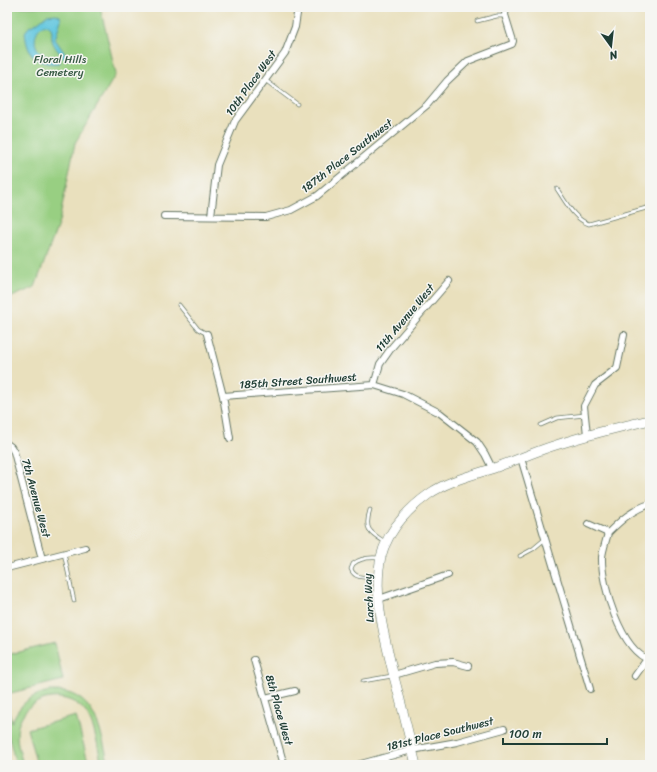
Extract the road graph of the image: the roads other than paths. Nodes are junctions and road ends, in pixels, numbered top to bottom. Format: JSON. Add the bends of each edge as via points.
{"nodes":[{"id":1,"x":298,"y":7,"type":"edge"},
{"id":2,"x":515,"y":7,"type":"edge"},
{"id":3,"x":506,"y":11,"type":"edge"},
{"id":4,"x":477,"y":21,"type":"dead end"},
{"id":5,"x":265,"y":80,"type":"junction"},
{"id":6,"x":297,"y":104,"type":"dead end"},
{"id":7,"x":557,"y":189,"type":"dead end"},
{"id":8,"x":650,"y":207,"type":"edge"},
{"id":9,"x":164,"y":216,"type":"dead end"},
{"id":10,"x":211,"y":216,"type":"junction"},
{"id":11,"x":449,"y":281,"type":"dead end"},
{"id":12,"x":179,"y":305,"type":"dead end"},
{"id":13,"x":207,"y":334,"type":"joint"},
{"id":14,"x":624,"y":335,"type":"dead end"},
{"id":15,"x":374,"y":385,"type":"junction"},
{"id":16,"x":223,"y":396,"type":"junction"},
{"id":17,"x":585,"y":415,"type":"junction"},
{"id":18,"x":650,"y":420,"type":"edge"},
{"id":19,"x":541,"y":425,"type":"dead end"},
{"id":20,"x":587,"y":435,"type":"junction"},
{"id":21,"x":230,"y":438,"type":"dead end"},
{"id":22,"x":7,"y":444,"type":"edge"},
{"id":23,"x":521,"y":458,"type":"junction"},
{"id":24,"x":492,"y":468,"type":"junction"},
{"id":25,"x":650,"y":504,"type":"edge"},
{"id":26,"x":370,"y":510,"type":"dead end"},
{"id":27,"x":588,"y":524,"type":"dead end"},
{"id":28,"x":608,"y":533,"type":"junction"},
{"id":29,"x":545,"y":539,"type":"junction"},
{"id":30,"x":387,"y":543,"type":"junction"},
{"id":31,"x":85,"y":548,"type":"dead end"},
{"id":32,"x":64,"y":553,"type":"junction"},
{"id":33,"x":520,"y":556,"type":"dead end"},
{"id":34,"x":381,"y":558,"type":"junction"},
{"id":35,"x":42,"y":559,"type":"junction"},
{"id":36,"x":7,"y":568,"type":"edge"},
{"id":37,"x":448,"y":575,"type":"dead end"},
{"id":38,"x":379,"y":578,"type":"junction"},
{"id":39,"x":379,"y":598,"type":"junction"},
{"id":40,"x":74,"y":602,"type":"dead end"},
{"id":41,"x":254,"y":660,"type":"dead end"},
{"id":42,"x":648,"y":660,"type":"edge"},
{"id":43,"x":468,"y":666,"type":"dead end"},
{"id":44,"x":394,"y":675,"type":"junction"},
{"id":45,"x":635,"y":676,"type":"dead end"},
{"id":46,"x":363,"y":681,"type":"dead end"},
{"id":47,"x":590,"y":689,"type":"dead end"},
{"id":48,"x":295,"y":691,"type":"dead end"},
{"id":49,"x":265,"y":698,"type":"junction"},
{"id":50,"x":504,"y":729,"type":"dead end"},
{"id":51,"x":412,"y":750,"type":"junction"},
{"id":52,"x":284,"y":765,"type":"edge"},
{"id":53,"x":357,"y":765,"type":"edge"},
{"id":54,"x":416,"y":765,"type":"edge"}],
"edges":[{"from":1,"to":5,"type":"street","name":"10th Place West","via":[[295,27],[284,53]]},
{"from":2,"to":3,"type":"lane"},
{"from":3,"to":4,"type":"lane"},
{"from":3,"to":10,"type":"street","name":"187th Place Southwest","via":[[512,44],[468,61],[447,81],[428,105],[317,196],[291,210],[266,217]]},
{"from":5,"to":6,"type":"lane"},
{"from":5,"to":10,"type":"street","name":"10th Place West","via":[[234,121],[216,164]]},
{"from":7,"to":8,"type":"lane","via":[[575,214],[589,224]]},
{"from":9,"to":10,"type":"street","name":"187th Place Southwest"},
{"from":11,"to":15,"type":"street","name":"11th Avenue West","via":[[392,347],[380,364]]},
{"from":12,"to":13,"type":"lane","via":[[198,329]]},
{"from":13,"to":16,"type":"street"},
{"from":14,"to":17,"type":"street","via":[[617,368],[595,385],[584,406]]},
{"from":15,"to":16,"type":"street","name":"185th Street Southwest"},
{"from":15,"to":24,"type":"street","via":[[403,394],[440,413],[477,442]]},
{"from":16,"to":21,"type":"street"},
{"from":17,"to":19,"type":"lane","via":[[557,418]]},
{"from":17,"to":20,"type":"street"},
{"from":18,"to":20,"type":"main road","name":"Larch Way"},
{"from":20,"to":23,"type":"main road","name":"Larch Way"},
{"from":22,"to":35,"type":"street","name":"7th Avenue West","via":[[14,452]]},
{"from":23,"to":24,"type":"main road","name":"Larch Way"},
{"from":23,"to":29,"type":"street"},
{"from":24,"to":30,"type":"main road","name":"Larch Way","via":[[430,493],[401,518]]},
{"from":25,"to":28,"type":"street","via":[[623,518]]},
{"from":26,"to":30,"type":"lane","via":[[368,528]]},
{"from":27,"to":28,"type":"street"},
{"from":28,"to":42,"type":"street","via":[[602,558],[613,612],[634,650]]},
{"from":29,"to":33,"type":"lane"},
{"from":29,"to":47,"type":"street"},
{"from":30,"to":34,"type":"main road","name":"Larch Way"},
{"from":31,"to":32,"type":"street"},
{"from":32,"to":35,"type":"street"},
{"from":32,"to":40,"type":"lane"},
{"from":34,"to":38,"type":"main road","name":"Larch Way"},
{"from":34,"to":38,"type":"lane","via":[[365,558],[351,566],[352,572],[357,576]]},
{"from":35,"to":36,"type":"street"},
{"from":37,"to":39,"type":"street"},
{"from":38,"to":39,"type":"main road","name":"Larch Way"},
{"from":39,"to":44,"type":"main road","name":"Larch Way","via":[[381,622]]},
{"from":41,"to":49,"type":"street","name":"8th Place West"},
{"from":42,"to":45,"type":"street"},
{"from":43,"to":44,"type":"street","via":[[454,662],[435,663]]},
{"from":44,"to":46,"type":"lane"},
{"from":44,"to":51,"type":"main road","name":"Larch Way"},
{"from":48,"to":49,"type":"street"},
{"from":49,"to":52,"type":"street","name":"8th Place West"},
{"from":50,"to":51,"type":"street","name":"181st Place Southwest","via":[[457,742]]},
{"from":51,"to":53,"type":"street","name":"181st Place Southwest"},
{"from":51,"to":54,"type":"main road","name":"Larch Way"}]}
